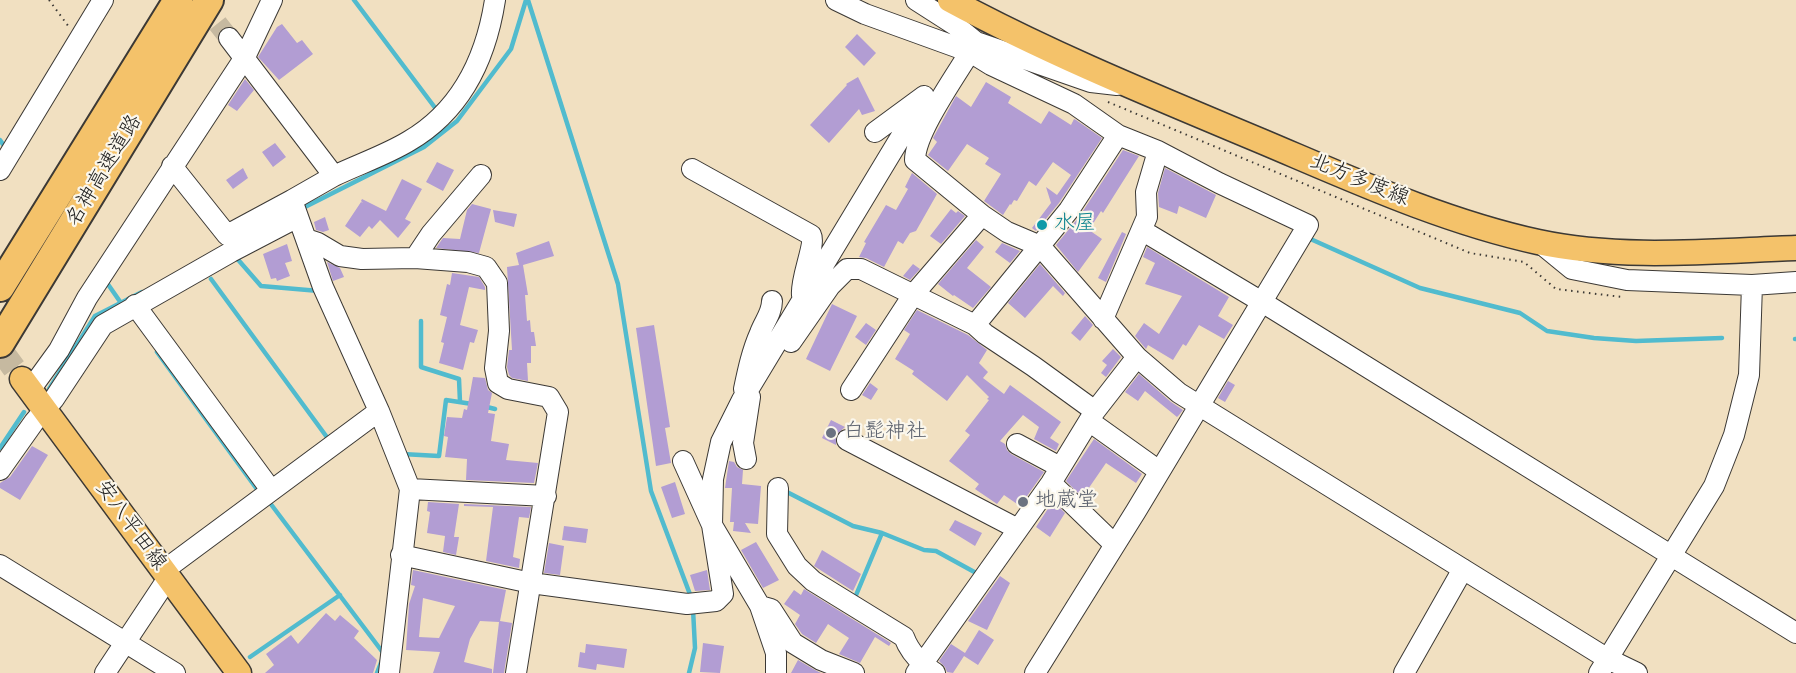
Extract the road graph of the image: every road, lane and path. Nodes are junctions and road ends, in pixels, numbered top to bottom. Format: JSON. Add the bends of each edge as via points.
{"nodes":[{"id":1,"x":49,"y":0,"type":"edge"},
{"id":2,"x":103,"y":0,"type":"edge"},
{"id":3,"x":178,"y":0,"type":"edge"},
{"id":4,"x":209,"y":0,"type":"edge"},
{"id":5,"x":283,"y":0,"type":"edge"},
{"id":6,"x":495,"y":0,"type":"edge"},
{"id":7,"x":836,"y":0,"type":"edge"},
{"id":8,"x":916,"y":0,"type":"edge"},
{"id":9,"x":950,"y":0,"type":"edge"},
{"id":10,"x":268,"y":8,"type":"edge"},
{"id":11,"x":229,"y":38,"type":"tunnel mouth"},
{"id":12,"x":79,"y":41,"type":"junction"},
{"id":13,"x":973,"y":47,"type":"junction"},
{"id":14,"x":244,"y":57,"type":"junction"},
{"id":15,"x":959,"y":72,"type":"junction"},
{"id":16,"x":943,"y":85,"type":"junction"},
{"id":17,"x":1134,"y":88,"type":"junction"},
{"id":18,"x":875,"y":132,"type":"dead end"},
{"id":19,"x":1118,"y":135,"type":"junction"},
{"id":20,"x":1158,"y":151,"type":"junction"},
{"id":21,"x":172,"y":166,"type":"junction"},
{"id":22,"x":692,"y":169,"type":"dead end"},
{"id":23,"x":0,"y":170,"type":"edge"},
{"id":24,"x":481,"y":175,"type":"dead end"},
{"id":25,"x":334,"y":176,"type":"junction"},
{"id":26,"x":295,"y":208,"type":"junction"},
{"id":27,"x":982,"y":215,"type":"junction"},
{"id":28,"x":1143,"y":231,"type":"junction"},
{"id":29,"x":306,"y":239,"type":"junction"},
{"id":30,"x":1539,"y":242,"type":"junction"},
{"id":31,"x":1040,"y":246,"type":"junction"},
{"id":32,"x":1796,"y":248,"type":"edge"},
{"id":33,"x":415,"y":258,"type":"junction"},
{"id":34,"x":1796,"y":282,"type":"edge"},
{"id":35,"x":1752,"y":285,"type":"junction"},
{"id":36,"x":0,"y":287,"type":"edge"},
{"id":37,"x":913,"y":295,"type":"junction"},
{"id":38,"x":802,"y":300,"type":"junction"},
{"id":39,"x":772,"y":301,"type":"dead end"},
{"id":40,"x":1262,"y":302,"type":"junction"},
{"id":41,"x":135,"y":305,"type":"junction"},
{"id":42,"x":1103,"y":319,"type":"junction"},
{"id":43,"x":975,"y":325,"type":"junction"},
{"id":44,"x":0,"y":343,"type":"edge"},
{"id":45,"x":1137,"y":357,"type":"junction"},
{"id":46,"x":767,"y":362,"type":"junction"},
{"id":47,"x":26,"y":385,"type":"joint"},
{"id":48,"x":851,"y":390,"type":"dead end"},
{"id":49,"x":747,"y":392,"type":"junction"},
{"id":50,"x":1199,"y":406,"type":"junction"},
{"id":51,"x":44,"y":410,"type":"junction"},
{"id":52,"x":379,"y":411,"type":"junction"},
{"id":53,"x":1092,"y":416,"type":"junction"},
{"id":54,"x":847,"y":440,"type":"dead end"},
{"id":55,"x":1017,"y":444,"type":"dead end"},
{"id":56,"x":746,"y":459,"type":"dead end"},
{"id":57,"x":683,"y":461,"type":"dead end"},
{"id":58,"x":0,"y":470,"type":"edge"},
{"id":59,"x":1159,"y":471,"type":"junction"},
{"id":60,"x":1056,"y":475,"type":"junction"},
{"id":61,"x":778,"y":488,"type":"dead end"},
{"id":62,"x":410,"y":489,"type":"junction"},
{"id":63,"x":272,"y":490,"type":"junction"},
{"id":64,"x":546,"y":496,"type":"junction"},
{"id":65,"x":712,"y":525,"type":"junction"},
{"id":66,"x":1018,"y":529,"type":"junction"},
{"id":67,"x":1114,"y":544,"type":"junction"},
{"id":68,"x":401,"y":555,"type":"junction"},
{"id":69,"x":0,"y":565,"type":"edge"},
{"id":70,"x":1463,"y":569,"type":"junction"},
{"id":71,"x":165,"y":574,"type":"junction"},
{"id":72,"x":531,"y":583,"type":"junction"},
{"id":73,"x":760,"y":606,"type":"junction"},
{"id":74,"x":1796,"y":633,"type":"edge"},
{"id":75,"x":124,"y":642,"type":"junction"},
{"id":76,"x":1604,"y":666,"type":"edge"},
{"id":77,"x":818,"y":667,"type":"edge"},
{"id":78,"x":924,"y":670,"type":"edge"},
{"id":79,"x":105,"y":673,"type":"edge"},
{"id":80,"x":175,"y":673,"type":"edge"},
{"id":81,"x":239,"y":673,"type":"edge"},
{"id":82,"x":389,"y":673,"type":"edge"},
{"id":83,"x":516,"y":673,"type":"edge"},
{"id":84,"x":775,"y":673,"type":"edge"},
{"id":85,"x":854,"y":673,"type":"edge"},
{"id":86,"x":1035,"y":673,"type":"edge"},
{"id":87,"x":1404,"y":673,"type":"edge"},
{"id":88,"x":1637,"y":673,"type":"edge"}],
"edges":[{"from":1,"to":12,"type":"path"},
{"from":2,"to":12,"type":"street"},
{"from":3,"to":36,"type":"highway","name":"名神高速道路"},
{"from":4,"to":44,"type":"highway","name":"名神高速道路"},
{"from":5,"to":10,"type":"street"},
{"from":6,"to":25,"type":"street","via":[[484,52],[452,105],[408,142]]},
{"from":7,"to":13,"type":"street","via":[[865,14]]},
{"from":8,"to":13,"type":"street","via":[[955,24]]},
{"from":9,"to":17,"type":"main road","name":"北方多度線"},
{"from":10,"to":14,"type":"street"},
{"from":11,"to":14,"type":"street"},
{"from":12,"to":23,"type":"street"},
{"from":13,"to":15,"type":"street"},
{"from":13,"to":17,"type":"street","via":[[1091,82]]},
{"from":13,"to":19,"type":"street","via":[[991,65],[1074,104]]},
{"from":14,"to":21,"type":"street"},
{"from":14,"to":25,"type":"street"},
{"from":15,"to":16,"type":"street"},
{"from":15,"to":27,"type":"street","via":[[929,119],[915,149],[915,160]]},
{"from":16,"to":18,"type":"street"},
{"from":16,"to":38,"type":"street","via":[[905,130]]},
{"from":17,"to":30,"type":"main road","name":"北方多度線","via":[[1358,182],[1464,222]]},
{"from":19,"to":20,"type":"street"},
{"from":19,"to":31,"type":"street","via":[[1069,210]]},
{"from":20,"to":28,"type":"street","via":[[1146,192]]},
{"from":20,"to":40,"type":"street","via":[[1308,225]]},
{"from":21,"to":26,"type":"street","via":[[227,235]]},
{"from":21,"to":47,"type":"street","via":[[87,298],[59,350]]},
{"from":22,"to":38,"type":"street","via":[[811,235],[813,244],[805,267]]},
{"from":24,"to":33,"type":"street"},
{"from":25,"to":26,"type":"street"},
{"from":26,"to":29,"type":"street"},
{"from":26,"to":41,"type":"street"},
{"from":27,"to":31,"type":"street","via":[[1007,232]]},
{"from":27,"to":37,"type":"street"},
{"from":28,"to":40,"type":"street"},
{"from":28,"to":42,"type":"street"},
{"from":29,"to":33,"type":"street","via":[[340,256],[362,260]]},
{"from":29,"to":52,"type":"street","via":[[323,287]]},
{"from":30,"to":32,"type":"main road","name":"北方多度線","via":[[1655,253]]},
{"from":30,"to":35,"type":"street","via":[[1572,269],[1627,280]]},
{"from":31,"to":42,"type":"street"},
{"from":31,"to":43,"type":"street"},
{"from":33,"to":64,"type":"street","via":[[486,267],[497,283],[498,383],[508,389],[549,397],[558,412]]},
{"from":34,"to":35,"type":"street"},
{"from":35,"to":76,"type":"street","via":[[1749,375],[1730,446],[1714,486]]},
{"from":37,"to":43,"type":"street"},
{"from":37,"to":46,"type":"street","via":[[861,269],[847,269],[777,359]]},
{"from":37,"to":48,"type":"street"},
{"from":38,"to":46,"type":"street"},
{"from":39,"to":49,"type":"street","via":[[748,368]]},
{"from":40,"to":50,"type":"street"},
{"from":40,"to":74,"type":"street"},
{"from":41,"to":51,"type":"street","via":[[103,325]]},
{"from":41,"to":63,"type":"street"},
{"from":42,"to":45,"type":"street"},
{"from":43,"to":53,"type":"street"},
{"from":45,"to":50,"type":"street"},
{"from":45,"to":53,"type":"street"},
{"from":46,"to":49,"type":"street"},
{"from":47,"to":51,"type":"main road","name":"安八平田線"},
{"from":49,"to":56,"type":"street","via":[[743,443]]},
{"from":49,"to":65,"type":"street","via":[[721,442],[713,479]]},
{"from":50,"to":59,"type":"street"},
{"from":50,"to":70,"type":"street"},
{"from":51,"to":58,"type":"street"},
{"from":51,"to":71,"type":"main road","name":"安八平田線"},
{"from":52,"to":62,"type":"street"},
{"from":52,"to":63,"type":"street"},
{"from":53,"to":59,"type":"street"},
{"from":53,"to":60,"type":"street"},
{"from":54,"to":66,"type":"street"},
{"from":55,"to":60,"type":"street"},
{"from":57,"to":65,"type":"street"},
{"from":59,"to":67,"type":"street"},
{"from":60,"to":66,"type":"street"},
{"from":60,"to":67,"type":"street"},
{"from":61,"to":78,"type":"street","via":[[777,534],[797,566],[813,581],[904,637]]},
{"from":62,"to":64,"type":"street"},
{"from":62,"to":68,"type":"street"},
{"from":63,"to":71,"type":"street"},
{"from":64,"to":72,"type":"street"},
{"from":65,"to":72,"type":"street","via":[[723,594],[716,601],[687,604]]},
{"from":65,"to":73,"type":"street"},
{"from":66,"to":78,"type":"street"},
{"from":67,"to":86,"type":"street"},
{"from":68,"to":72,"type":"street"},
{"from":68,"to":82,"type":"street"},
{"from":69,"to":75,"type":"street"},
{"from":70,"to":76,"type":"street"},
{"from":70,"to":87,"type":"street"},
{"from":71,"to":75,"type":"street"},
{"from":71,"to":81,"type":"main road","name":"安八平田線"},
{"from":72,"to":83,"type":"street"},
{"from":73,"to":77,"type":"street","via":[[771,609],[793,644]]},
{"from":73,"to":84,"type":"street","via":[[776,653]]},
{"from":75,"to":79,"type":"street"},
{"from":75,"to":80,"type":"street"},
{"from":76,"to":88,"type":"street"},
{"from":77,"to":85,"type":"street"}]}
